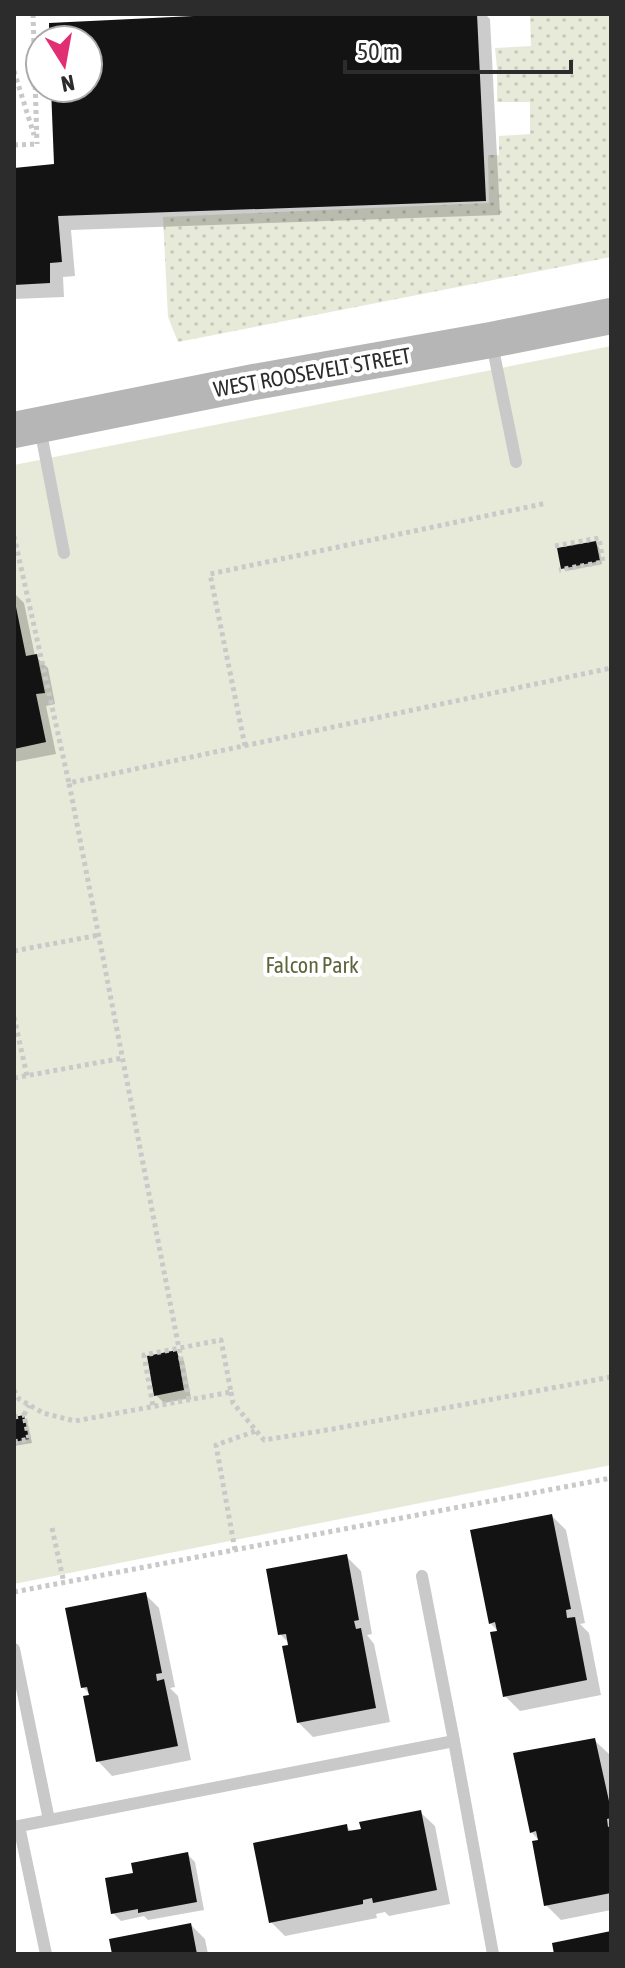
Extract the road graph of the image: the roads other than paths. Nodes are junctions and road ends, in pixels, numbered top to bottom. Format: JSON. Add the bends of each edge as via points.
{"nodes":[{"id":1,"x":611,"y":316,"type":"edge"},
{"id":2,"x":491,"y":340,"type":"junction"},
{"id":3,"x":27,"y":428,"type":"edge"},
{"id":4,"x":516,"y":462,"type":"dead end"},
{"id":5,"x":64,"y":553,"type":"dead end"},
{"id":6,"x":422,"y":1576,"type":"dead end"},
{"id":7,"x":14,"y":1649,"type":"edge"},
{"id":8,"x":454,"y":1741,"type":"junction"},
{"id":9,"x":49,"y":1820,"type":"junction"},
{"id":10,"x":17,"y":1827,"type":"edge"},
{"id":11,"x":46,"y":1954,"type":"edge"},
{"id":12,"x":493,"y":1954,"type":"edge"}],
"edges":[{"from":1,"to":2,"type":"street","name":"WEST ROOSEVELT STREET"},
{"from":2,"to":3,"type":"street","name":"WEST ROOSEVELT STREET"},
{"from":2,"to":4,"type":"lane"},
{"from":3,"to":5,"type":"lane"},
{"from":6,"to":8,"type":"lane"},
{"from":7,"to":9,"type":"lane"},
{"from":8,"to":9,"type":"lane"},
{"from":8,"to":12,"type":"lane"},
{"from":9,"to":10,"type":"lane"},
{"from":10,"to":11,"type":"lane"}]}
